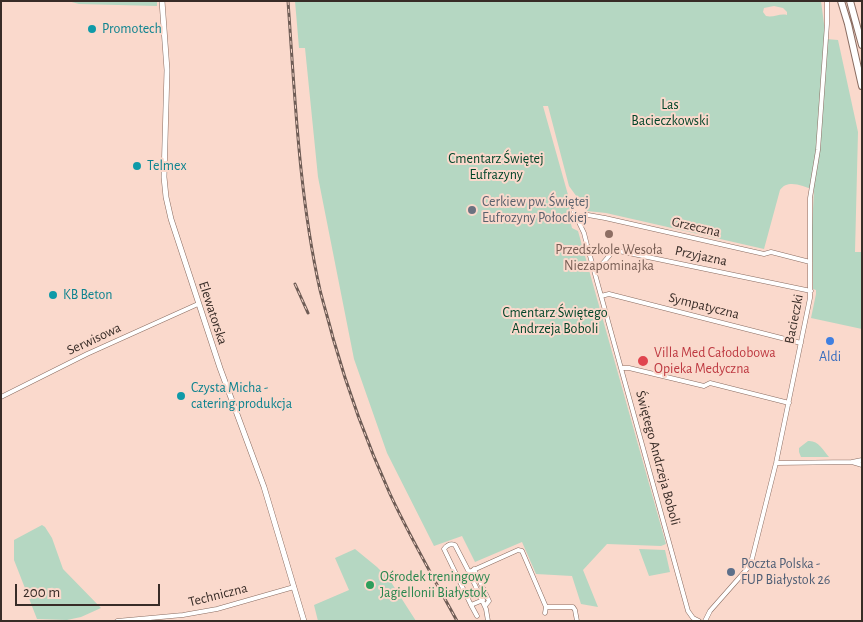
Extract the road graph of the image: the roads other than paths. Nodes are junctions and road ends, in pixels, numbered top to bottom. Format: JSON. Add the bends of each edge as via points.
{"nodes":[{"id":1,"x":162,"y":1,"type":"edge"},
{"id":2,"x":827,"y":1,"type":"edge"},
{"id":3,"x":841,"y":1,"type":"edge"},
{"id":4,"x":850,"y":1,"type":"edge"},
{"id":5,"x":862,"y":45,"type":"edge"},
{"id":6,"x":862,"y":86,"type":"edge"},
{"id":7,"x":574,"y":212,"type":"dead end"},
{"id":8,"x":576,"y":217,"type":"junction"},
{"id":9,"x":810,"y":262,"type":"junction"},
{"id":10,"x":593,"y":267,"type":"junction"},
{"id":11,"x":811,"y":292,"type":"junction"},
{"id":12,"x":601,"y":296,"type":"junction"},
{"id":13,"x":198,"y":304,"type":"junction"},
{"id":14,"x":801,"y":343,"type":"junction"},
{"id":15,"x":622,"y":368,"type":"junction"},
{"id":16,"x":1,"y":397,"type":"edge"},
{"id":17,"x":789,"y":403,"type":"junction"},
{"id":18,"x":862,"y":460,"type":"edge"},
{"id":19,"x":852,"y":462,"type":"junction"},
{"id":20,"x":776,"y":463,"type":"junction"},
{"id":21,"x":862,"y":465,"type":"edge"},
{"id":22,"x":474,"y":569,"type":"junction"},
{"id":23,"x":469,"y":572,"type":"junction"},
{"id":24,"x":294,"y":587,"type":"junction"},
{"id":25,"x":483,"y":600,"type":"junction"},
{"id":26,"x":471,"y":605,"type":"junction"},
{"id":27,"x":485,"y":606,"type":"junction"},
{"id":28,"x":546,"y":607,"type":"junction"},
{"id":29,"x":545,"y":612,"type":"dead end"},
{"id":30,"x":477,"y":616,"type":"dead end"},
{"id":31,"x":117,"y":621,"type":"edge"},
{"id":32,"x":304,"y":621,"type":"edge"},
{"id":33,"x":488,"y":621,"type":"edge"},
{"id":34,"x":577,"y":621,"type":"edge"},
{"id":35,"x":699,"y":621,"type":"edge"},
{"id":36,"x":705,"y":621,"type":"edge"}],
"edges":[{"from":1,"to":13,"type":"street","name":"Elewatorska","via":[[167,70],[166,197]]},
{"from":2,"to":9,"type":"street","name":"Bacieczki","via":[[818,150],[810,198]]},
{"from":3,"to":6,"type":"main road"},
{"from":4,"to":5,"type":"main road"},
{"from":7,"to":8,"type":"street","name":"Świętego Andrzeja Boboli"},
{"from":8,"to":9,"type":"street","name":"Grzeczna","via":[[588,214]]},
{"from":8,"to":10,"type":"street","name":"Świętego Andrzeja Boboli"},
{"from":9,"to":11,"type":"street","name":"Bacieczki"},
{"from":10,"to":11,"type":"street","name":"Przyjazna","via":[[603,264],[614,250]]},
{"from":10,"to":12,"type":"street","name":"Świętego Andrzeja Boboli"},
{"from":11,"to":14,"type":"street","name":"Bacieczki"},
{"from":12,"to":14,"type":"street","name":"Sympatyczna","via":[[609,294]]},
{"from":12,"to":15,"type":"street","name":"Świętego Andrzeja Boboli"},
{"from":13,"to":16,"type":"street","name":"Serwisowa"},
{"from":13,"to":24,"type":"street","name":"Elewatorska","via":[[264,487]]},
{"from":14,"to":17,"type":"street","name":"Bacieczki"},
{"from":15,"to":17,"type":"street","via":[[704,386],[710,383]]},
{"from":15,"to":35,"type":"street","name":"Świętego Andrzeja Boboli","via":[[688,610],[692,618]]},
{"from":17,"to":20,"type":"street","name":"Bacieczki"},
{"from":18,"to":19,"type":"street"},
{"from":19,"to":20,"type":"street"},
{"from":19,"to":21,"type":"street"},
{"from":20,"to":36,"type":"street","name":"Bacieczki","via":[[750,564]]},
{"from":22,"to":23,"type":"street"},
{"from":22,"to":27,"type":"street","via":[[489,601]]},
{"from":22,"to":28,"type":"street","via":[[522,551]]},
{"from":23,"to":25,"type":"street"},
{"from":23,"to":26,"type":"street","via":[[455,545],[446,546],[444,549]]},
{"from":24,"to":31,"type":"street","name":"Techniczna","via":[[217,609]]},
{"from":24,"to":32,"type":"street","name":"Elewatorska"},
{"from":25,"to":26,"type":"street"},
{"from":25,"to":27,"type":"street"},
{"from":26,"to":30,"type":"street"},
{"from":27,"to":33,"type":"street"},
{"from":28,"to":29,"type":"street"},
{"from":28,"to":34,"type":"street","via":[[572,607]]}]}
